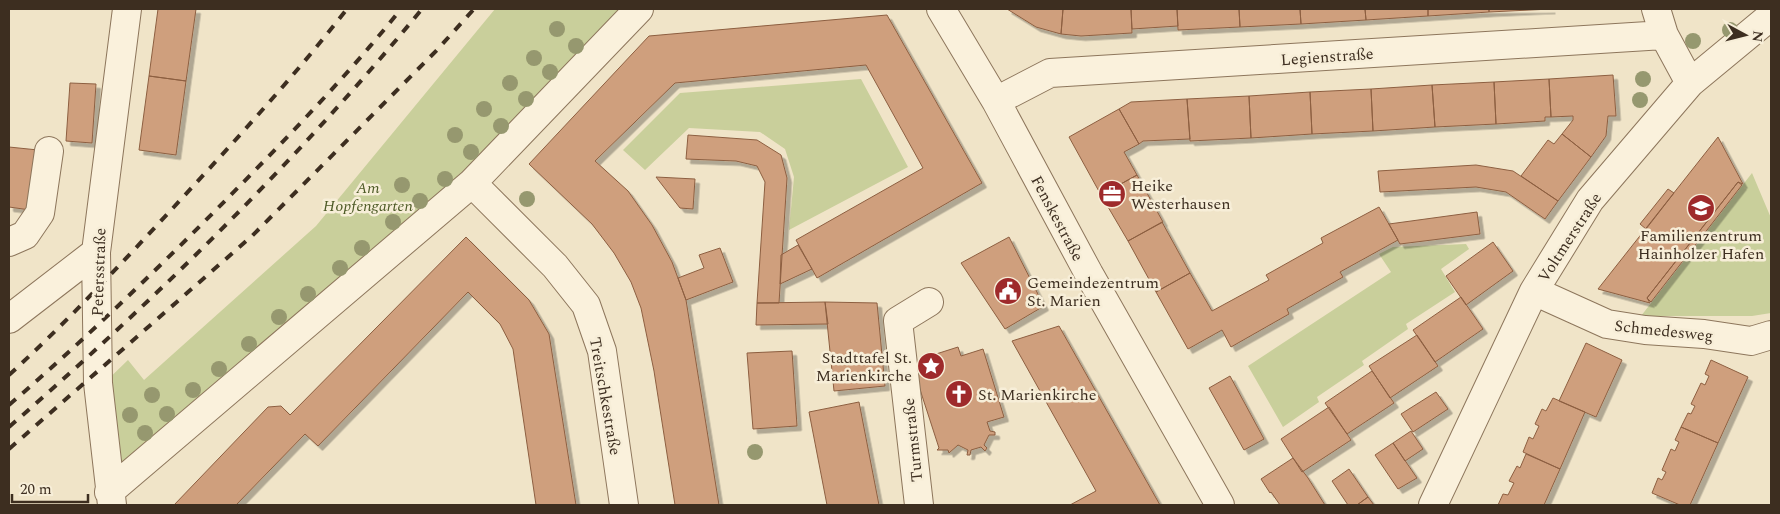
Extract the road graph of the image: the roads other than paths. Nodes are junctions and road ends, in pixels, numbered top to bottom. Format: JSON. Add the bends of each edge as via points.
{"nodes":[{"id":1,"x":127,"y":9,"type":"edge"},
{"id":2,"x":639,"y":9,"type":"edge"},
{"id":3,"x":941,"y":9,"type":"edge"},
{"id":4,"x":1656,"y":9,"type":"edge"},
{"id":5,"x":1771,"y":16,"type":"edge"},
{"id":6,"x":1664,"y":35,"type":"junction"},
{"id":7,"x":1690,"y":83,"type":"junction"},
{"id":8,"x":996,"y":101,"type":"junction"},
{"id":9,"x":50,"y":151,"type":"dead end"},
{"id":10,"x":472,"y":183,"type":"junction"},
{"id":11,"x":9,"y":242,"type":"edge"},
{"id":12,"x":96,"y":252,"type":"junction"},
{"id":13,"x":1534,"y":291,"type":"junction"},
{"id":14,"x":929,"y":302,"type":"dead end"},
{"id":15,"x":9,"y":319,"type":"edge"},
{"id":16,"x":1771,"y":335,"type":"edge"},
{"id":17,"x":110,"y":499,"type":"edge"},
{"id":18,"x":624,"y":505,"type":"edge"},
{"id":19,"x":919,"y":505,"type":"edge"},
{"id":20,"x":1220,"y":505,"type":"edge"},
{"id":21,"x":1433,"y":505,"type":"edge"}],
"edges":[{"from":1,"to":12,"type":"street","name":"Petersstraße"},
{"from":2,"to":10,"type":"street"},
{"from":3,"to":8,"type":"street","name":"Fenskestraße"},
{"from":4,"to":6,"type":"street"},
{"from":5,"to":7,"type":"street","name":"Voltmerstraße"},
{"from":6,"to":7,"type":"street"},
{"from":6,"to":8,"type":"street","name":"Legienstraße","via":[[1050,73]]},
{"from":7,"to":13,"type":"street","name":"Voltmerstraße","via":[[1590,200]]},
{"from":8,"to":20,"type":"street","name":"Fenskestraße"},
{"from":9,"to":11,"type":"street","via":[[40,214],[25,235]]},
{"from":10,"to":17,"type":"street"},
{"from":10,"to":18,"type":"street","name":"Treitschkestraße","via":[[555,266],[586,305],[602,351]]},
{"from":12,"to":15,"type":"street"},
{"from":12,"to":17,"type":"street","name":"Petersstraße","via":[[98,383]]},
{"from":13,"to":16,"type":"street","name":"Schmedesweg","via":[[1607,324],[1751,342]]},
{"from":13,"to":21,"type":"street","name":"Voltmerstraße"},
{"from":14,"to":19,"type":"street","name":"Turmstraße","via":[[898,322]]}]}
